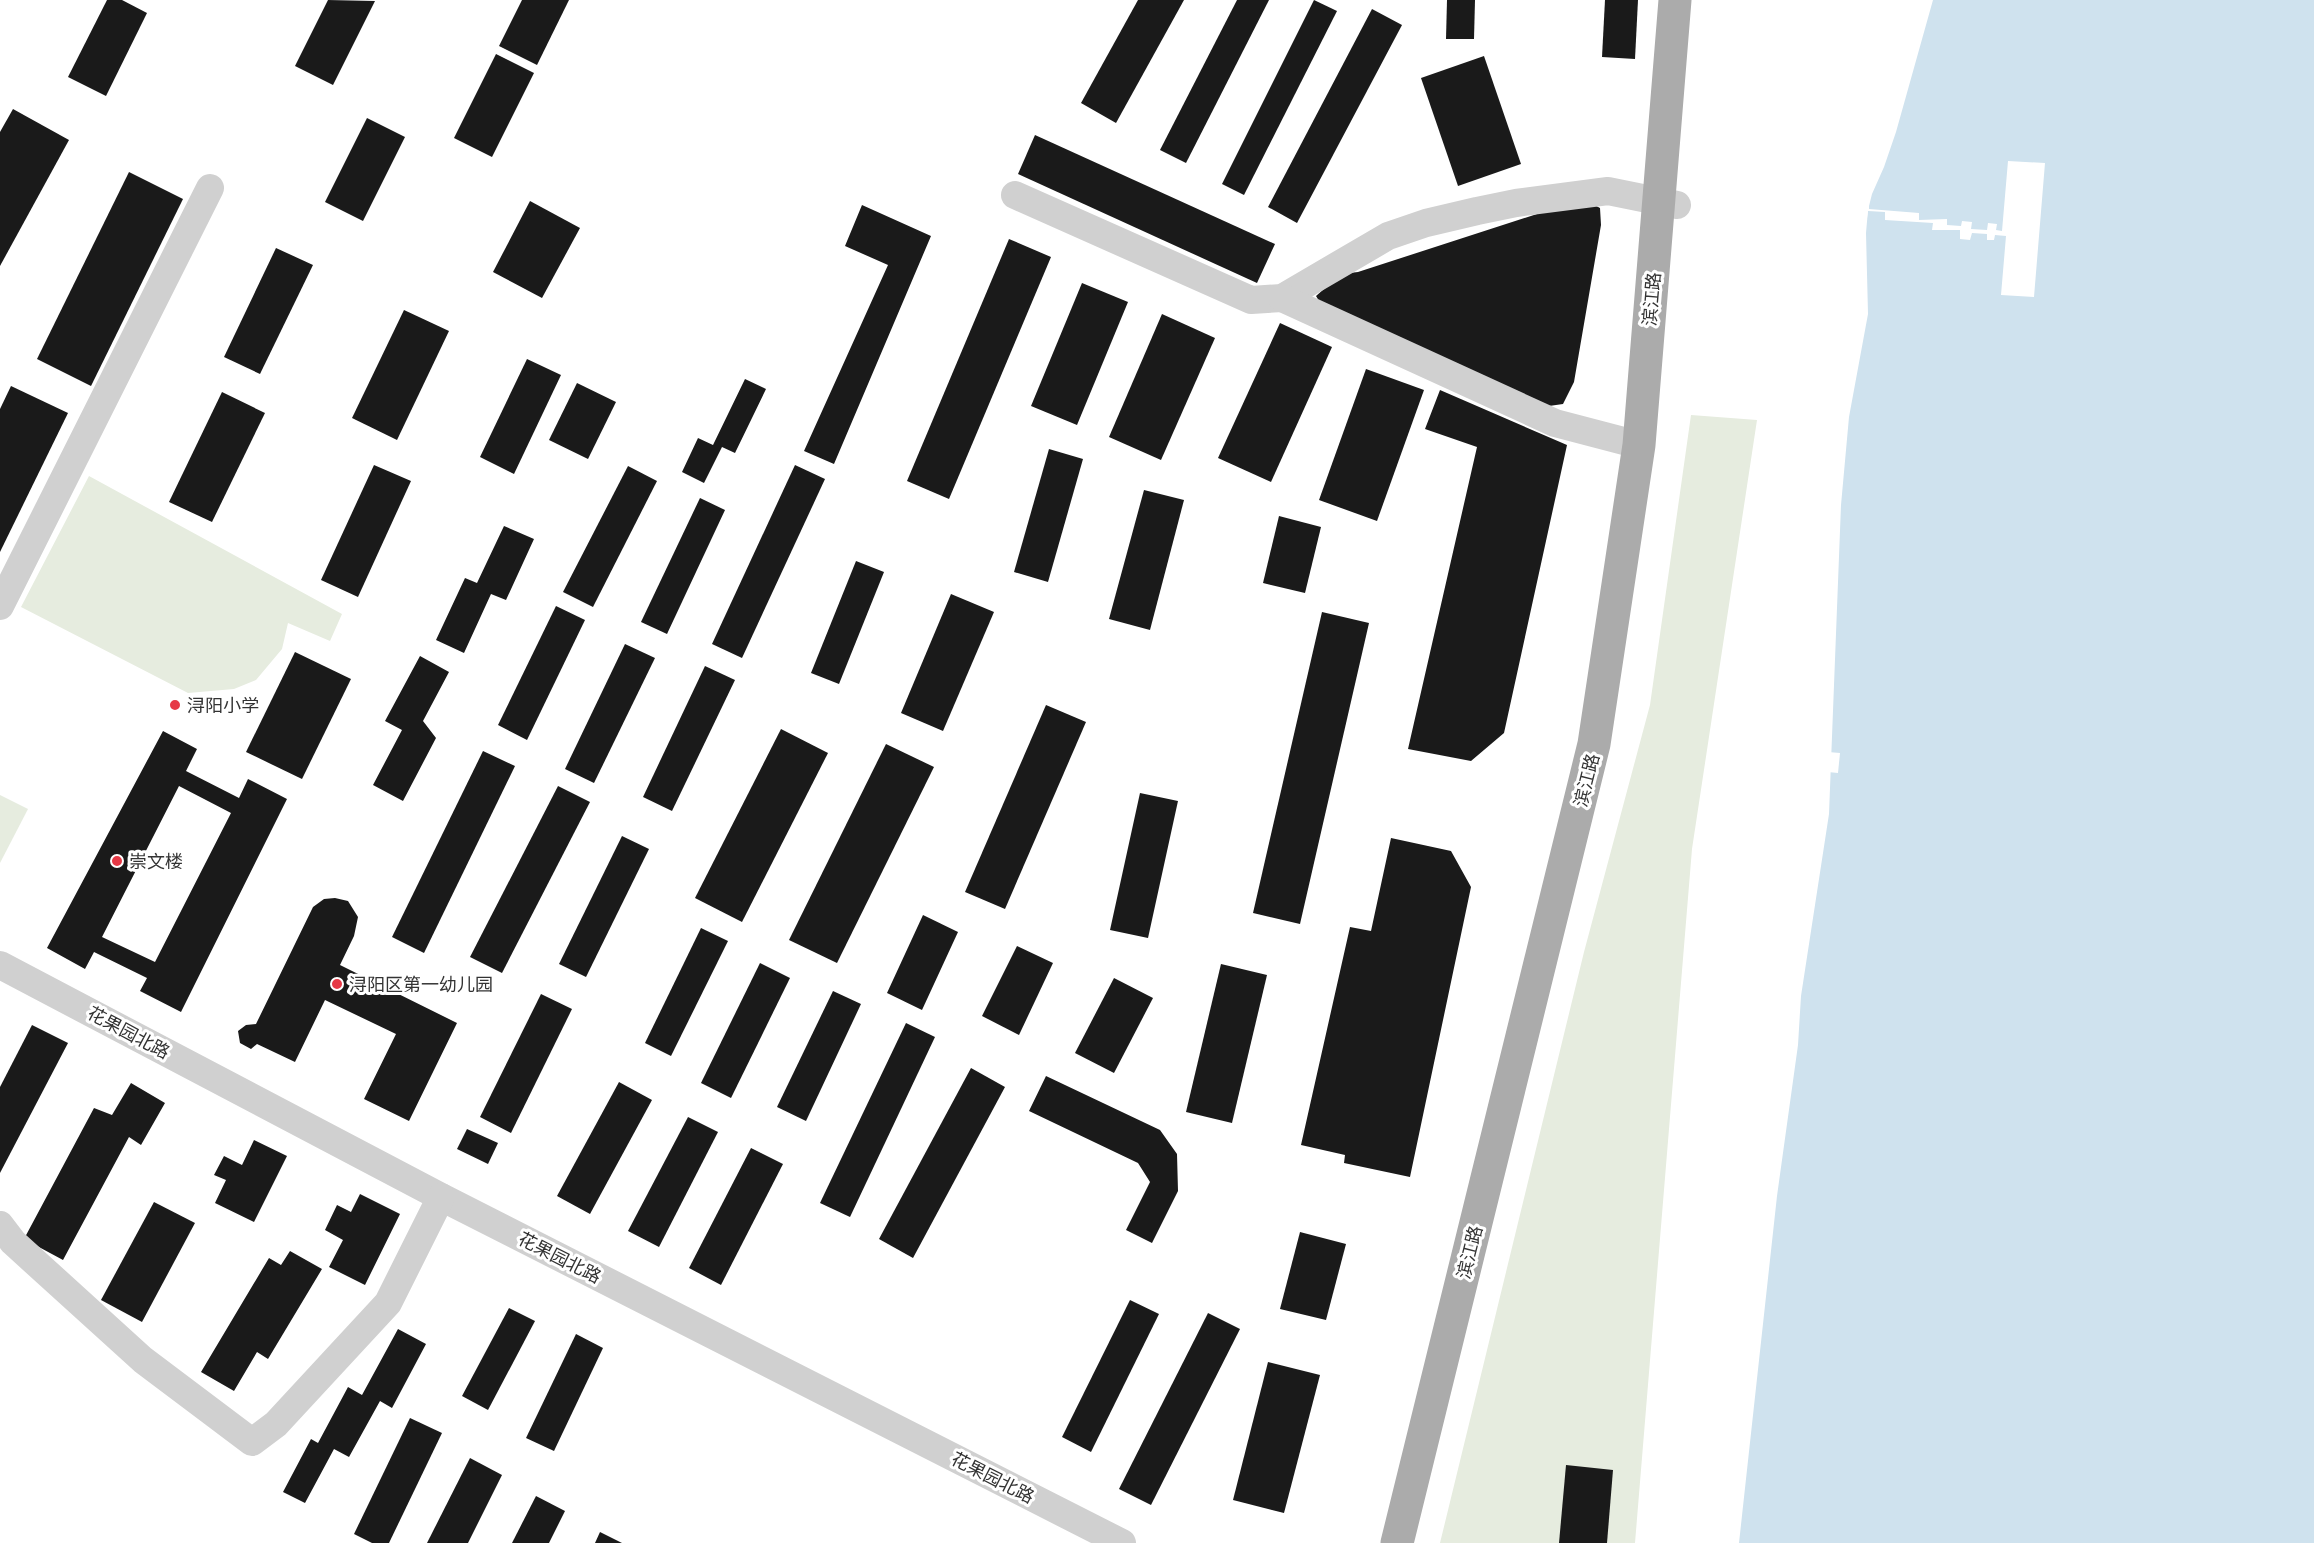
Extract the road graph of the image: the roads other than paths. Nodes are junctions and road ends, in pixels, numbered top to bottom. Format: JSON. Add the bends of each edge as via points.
{"nodes":[{"id":1,"x":1675,"y":0,"type":"edge"},
{"id":2,"x":1694,"y":0,"type":"edge"},
{"id":3,"x":210,"y":188,"type":"dead end"},
{"id":4,"x":1014,"y":195,"type":"dead end"},
{"id":5,"x":1677,"y":205,"type":"junction"},
{"id":6,"x":1282,"y":298,"type":"junction"},
{"id":7,"x":1639,"y":445,"type":"junction"},
{"id":8,"x":0,"y":606,"type":"edge"},
{"id":9,"x":0,"y":965,"type":"edge"},
{"id":10,"x":441,"y":1197,"type":"junction"},
{"id":11,"x":0,"y":1225,"type":"edge"},
{"id":12,"x":1122,"y":1543,"type":"edge"},
{"id":13,"x":1398,"y":1543,"type":"edge"},
{"id":14,"x":1417,"y":1543,"type":"edge"}],
"edges":[{"from":1,"to":7,"type":"main road","name":"滨江路"},
{"from":2,"to":5,"type":"main road","name":"滨江路"},
{"from":3,"to":8,"type":"street"},
{"from":4,"to":6,"type":"street","via":[[1251,300]]},
{"from":5,"to":6,"type":"street","via":[[1608,191],[1516,203],[1426,223],[1388,236]]},
{"from":5,"to":14,"type":"main road","name":"滨江路","via":[[1658,447],[1613,748]]},
{"from":6,"to":7,"type":"street","via":[[1555,423]]},
{"from":7,"to":13,"type":"main road","name":"滨江路","via":[[1594,744]]},
{"from":9,"to":10,"type":"street","name":"花果园北路"},
{"from":10,"to":11,"type":"street","via":[[388,1303],[276,1424],[252,1442],[143,1360]]},
{"from":10,"to":12,"type":"street","name":"花果园北路"}]}
